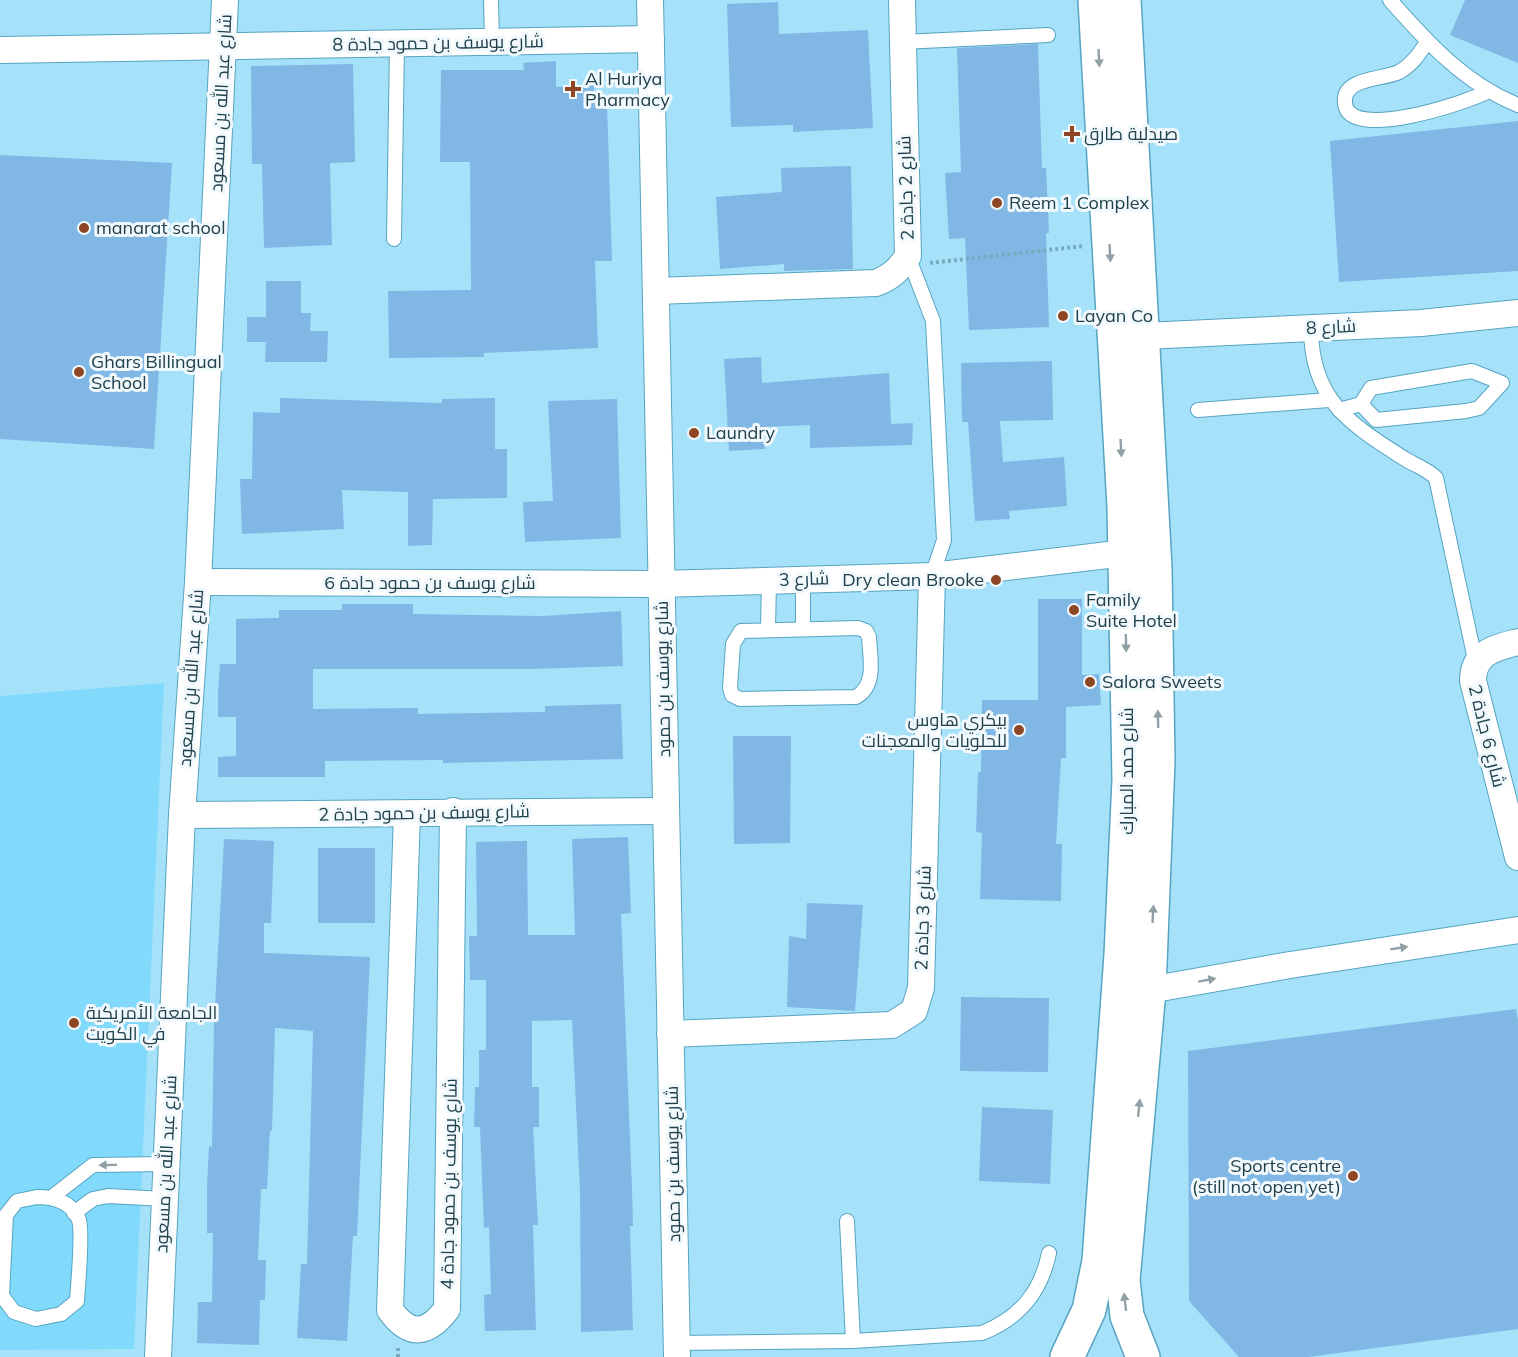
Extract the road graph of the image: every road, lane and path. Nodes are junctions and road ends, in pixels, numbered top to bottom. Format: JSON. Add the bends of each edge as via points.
{"nodes":[{"id":1,"x":225,"y":0,"type":"edge"},
{"id":2,"x":491,"y":0,"type":"edge"},
{"id":3,"x":650,"y":0,"type":"edge"},
{"id":4,"x":902,"y":0,"type":"edge"},
{"id":5,"x":1095,"y":0,"type":"edge"},
{"id":6,"x":1124,"y":0,"type":"edge"},
{"id":7,"x":1390,"y":0,"type":"edge"},
{"id":8,"x":1048,"y":36,"type":"dead end"},
{"id":9,"x":651,"y":39,"type":"junction"},
{"id":10,"x":492,"y":42,"type":"junction"},
{"id":11,"x":902,"y":42,"type":"junction"},
{"id":12,"x":1427,"y":42,"type":"junction"},
{"id":13,"x":397,"y":44,"type":"junction"},
{"id":14,"x":224,"y":47,"type":"junction"},
{"id":15,"x":0,"y":51,"type":"edge"},
{"id":16,"x":1489,"y":91,"type":"junction"},
{"id":17,"x":1518,"y":105,"type":"edge"},
{"id":18,"x":394,"y":239,"type":"dead end"},
{"id":19,"x":1109,"y":243,"type":"junction"},
{"id":20,"x":910,"y":261,"type":"junction"},
{"id":21,"x":656,"y":291,"type":"junction"},
{"id":22,"x":1518,"y":313,"type":"edge"},
{"id":23,"x":1311,"y":328,"type":"junction"},
{"id":24,"x":1144,"y":336,"type":"junction"},
{"id":25,"x":1361,"y":404,"type":"junction"},
{"id":26,"x":1334,"y":405,"type":"junction"},
{"id":27,"x":1198,"y":410,"type":"dead end"},
{"id":28,"x":1125,"y":553,"type":"junction"},
{"id":29,"x":932,"y":576,"type":"junction"},
{"id":30,"x":803,"y":579,"type":"junction"},
{"id":31,"x":769,"y":580,"type":"junction"},
{"id":32,"x":198,"y":582,"type":"junction"},
{"id":33,"x":661,"y":584,"type":"junction"},
{"id":34,"x":803,"y":628,"type":"junction"},
{"id":35,"x":768,"y":629,"type":"junction"},
{"id":36,"x":1518,"y":642,"type":"edge"},
{"id":37,"x":1476,"y":664,"type":"junction"},
{"id":38,"x":453,"y":811,"type":"junction"},
{"id":39,"x":665,"y":811,"type":"junction"},
{"id":40,"x":407,"y":814,"type":"junction"},
{"id":41,"x":182,"y":815,"type":"junction"},
{"id":42,"x":1518,"y":857,"type":"edge"},
{"id":43,"x":1518,"y":930,"type":"edge"},
{"id":44,"x":1149,"y":990,"type":"junction"},
{"id":45,"x":670,"y":1034,"type":"junction"},
{"id":46,"x":166,"y":1164,"type":"junction"},
{"id":47,"x":52,"y":1197,"type":"junction"},
{"id":48,"x":165,"y":1199,"type":"junction"},
{"id":49,"x":74,"y":1213,"type":"junction"},
{"id":50,"x":847,"y":1221,"type":"dead end"},
{"id":51,"x":1049,"y":1252,"type":"dead end"},
{"id":52,"x":853,"y":1341,"type":"junction"},
{"id":53,"x":677,"y":1350,"type":"edge"},
{"id":54,"x":158,"y":1357,"type":"edge"},
{"id":55,"x":1067,"y":1357,"type":"edge"},
{"id":56,"x":1143,"y":1357,"type":"edge"}],
"edges":[{"from":1,"to":14,"type":"street","name":"شارع عبد الله بن مسعود"},
{"from":2,"to":10,"type":"lane"},
{"from":3,"to":9,"type":"street","name":"شارع يوسف بن حمود"},
{"from":4,"to":11,"type":"street","name":"شارع 2 جادة 2"},
{"from":5,"to":19,"type":"main road","name":"شارع حمد المبارك","one_way":true},
{"from":6,"to":24,"type":"main road","name":"شارع حمد المبارك"},
{"from":7,"to":12,"type":"lane"},
{"from":8,"to":11,"type":"lane"},
{"from":9,"to":10,"type":"street","name":"شارع يوسف بن حمود جادة 8"},
{"from":9,"to":21,"type":"street","name":"شارع يوسف بن حمود"},
{"from":10,"to":13,"type":"street","name":"شارع يوسف بن حمود جادة 8"},
{"from":11,"to":20,"type":"street","name":"شارع 2 جادة 2"},
{"from":12,"to":16,"type":"lane"},
{"from":12,"to":16,"type":"lane","via":[[1411,64],[1400,71],[1353,85],[1344,104],[1349,114],[1368,120],[1428,113]]},
{"from":13,"to":14,"type":"street","name":"شارع يوسف بن حمود جادة 8"},
{"from":13,"to":18,"type":"lane"},
{"from":14,"to":15,"type":"street","name":"شارع يوسف بن حمود جادة 8"},
{"from":14,"to":32,"type":"street","name":"شارع عبد الله بن مسعود"},
{"from":16,"to":17,"type":"lane"},
{"from":19,"to":20,"type":"path"},
{"from":19,"to":28,"type":"main road","name":"شارع حمد المبارك","one_way":true},
{"from":20,"to":21,"type":"street","name":"شارع 2 جادة 2","via":[[876,283]]},
{"from":20,"to":29,"type":"lane","via":[[933,321],[940,417],[944,540]]},
{"from":21,"to":33,"type":"street","name":"شارع يوسف بن حمود"},
{"from":22,"to":23,"type":"street","name":"شارع 8"},
{"from":23,"to":24,"type":"street","name":"شارع 8"},
{"from":23,"to":26,"type":"lane","via":[[1311,354]]},
{"from":44,"to":24,"type":"main road","name":"شارع حمد المبارك","one_way":true,"via":[[1158,739]]},
{"from":25,"to":25,"type":"lane","via":[[1376,420],[1466,411],[1479,408],[1502,383],[1472,371],[1371,388]]},
{"from":25,"to":26,"type":"lane"},
{"from":26,"to":27,"type":"lane"},
{"from":26,"to":37,"type":"lane","via":[[1359,429],[1436,478]]},
{"from":28,"to":29,"type":"street","name":"شارع 3"},
{"from":28,"to":55,"type":"main road","name":"شارع حمد المبارك","one_way":true,"via":[[1129,780],[1114,1062],[1095,1286],[1080,1333]]},
{"from":29,"to":30,"type":"street","name":"شارع 3"},
{"from":29,"to":45,"type":"street","name":"شارع 3 جادة 2","via":[[921,988],[914,1011],[892,1025]]},
{"from":30,"to":31,"type":"street","name":"شارع 3"},
{"from":30,"to":34,"type":"lane"},
{"from":31,"to":33,"type":"street","name":"شارع 3"},
{"from":31,"to":35,"type":"lane"},
{"from":32,"to":33,"type":"street","name":"شارع يوسف بن حمود جادة 6"},
{"from":32,"to":41,"type":"street","name":"شارع عبد الله بن مسعود"},
{"from":33,"to":39,"type":"street","name":"شارع يوسف بن حمود"},
{"from":34,"to":35,"type":"lane"},
{"from":34,"to":35,"type":"lane","via":[[866,631],[870,683],[865,692],[856,697],[740,699],[732,695],[736,636],[741,631]]},
{"from":36,"to":37,"type":"street","name":"شارع 6 جادة 2","via":[[1490,649]]},
{"from":37,"to":42,"type":"street","name":"شارع 6 جادة 2","via":[[1473,681]]},
{"from":38,"to":39,"type":"street","name":"شارع يوسف بن حمود جادة 2"},
{"from":38,"to":40,"type":"street","name":"شارع يوسف بن حمود جادة 2"},
{"from":38,"to":40,"type":"street","name":"شارع يوسف بن حمود جادة 4","via":[[447,1309],[434,1326],[417,1330],[399,1323],[390,1310]]},
{"from":39,"to":45,"type":"street","name":"شارع يوسف بن حمود"},
{"from":40,"to":41,"type":"street","name":"شارع يوسف بن حمود جادة 2"},
{"from":41,"to":46,"type":"street","name":"شارع عبد الله بن مسعود"},
{"from":44,"to":43,"type":"street","one_way":true},
{"from":56,"to":44,"type":"main road","name":"شارع حمد المبارك","one_way":true,"via":[[1127,1316],[1123,1280]]},
{"from":45,"to":53,"type":"street","name":"شارع يوسف بن حمود"},
{"from":46,"to":47,"type":"lane","one_way":true,"via":[[93,1166]]},
{"from":46,"to":48,"type":"street","name":"شارع عبد الله بن مسعود"},
{"from":47,"to":49,"type":"lane"},
{"from":47,"to":49,"type":"lane","via":[[17,1201],[6,1215],[2,1296],[14,1312],[36,1319],[61,1314],[77,1301],[80,1221]]},
{"from":48,"to":49,"type":"lane","via":[[108,1196],[93,1199]]},
{"from":48,"to":54,"type":"street","name":"شارع عبد الله بن مسعود"},
{"from":50,"to":52,"type":"lane"},
{"from":51,"to":52,"type":"lane","via":[[1033,1297],[997,1327],[982,1333]]},
{"from":52,"to":53,"type":"lane"}]}
